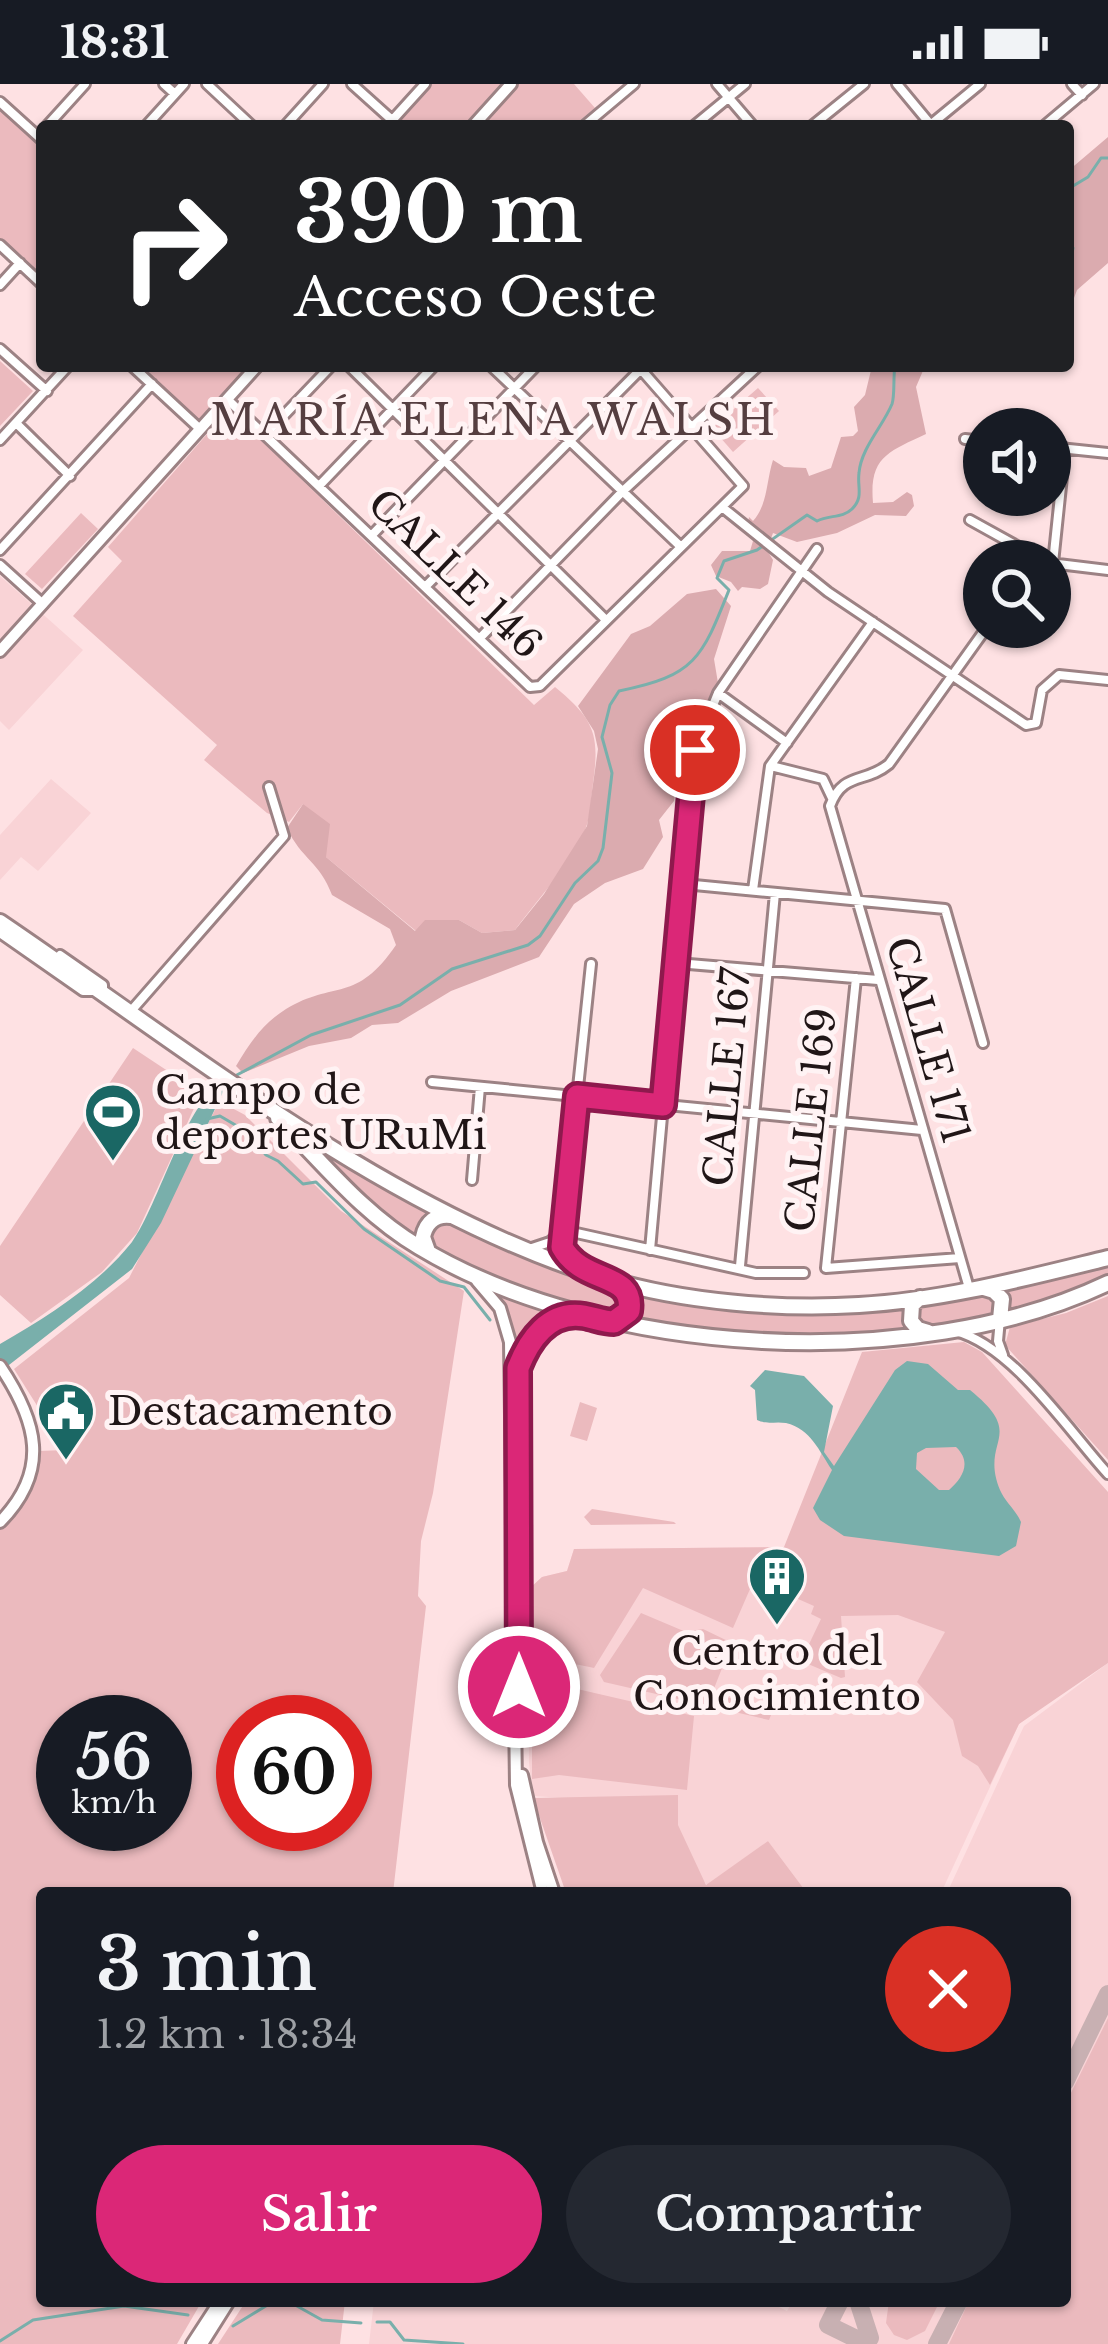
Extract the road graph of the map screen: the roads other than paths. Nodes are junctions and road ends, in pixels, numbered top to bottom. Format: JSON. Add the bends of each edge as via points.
{"nodes":[{"id":1,"x":85,"y":84,"type":"edge"},
{"id":2,"x":164,"y":84,"type":"edge"},
{"id":3,"x":184,"y":84,"type":"edge"},
{"id":4,"x":207,"y":84,"type":"edge"},
{"id":5,"x":352,"y":84,"type":"edge"},
{"id":6,"x":424,"y":84,"type":"edge"},
{"id":7,"x":511,"y":84,"type":"edge"},
{"id":8,"x":634,"y":84,"type":"edge"},
{"id":9,"x":718,"y":84,"type":"edge"},
{"id":10,"x":745,"y":84,"type":"edge"},
{"id":11,"x":864,"y":84,"type":"edge"},
{"id":12,"x":897,"y":84,"type":"edge"},
{"id":13,"x":980,"y":84,"type":"edge"},
{"id":14,"x":1072,"y":84,"type":"edge"},
{"id":15,"x":1094,"y":84,"type":"edge"},
{"id":16,"x":317,"y":86,"type":"edge"},
{"id":17,"x":175,"y":94,"type":"junction"},
{"id":18,"x":1082,"y":95,"type":"junction"},
{"id":19,"x":728,"y":97,"type":"junction"},
{"id":20,"x":0,"y":102,"type":"edge"},
{"id":21,"x":54,"y":120,"type":"edge"},
{"id":22,"x":151,"y":120,"type":"edge"},
{"id":23,"x":246,"y":120,"type":"edge"},
{"id":24,"x":290,"y":120,"type":"edge"},
{"id":25,"x":386,"y":120,"type":"edge"},
{"id":26,"x":392,"y":120,"type":"edge"},
{"id":27,"x":478,"y":120,"type":"edge"},
{"id":28,"x":591,"y":120,"type":"edge"},
{"id":29,"x":701,"y":120,"type":"edge"},
{"id":30,"x":748,"y":120,"type":"edge"},
{"id":31,"x":819,"y":120,"type":"edge"},
{"id":32,"x":926,"y":120,"type":"edge"},
{"id":33,"x":938,"y":120,"type":"edge"},
{"id":34,"x":1051,"y":120,"type":"edge"},
{"id":35,"x":36,"y":129,"type":"edge"},
{"id":36,"x":0,"y":245,"type":"edge"},
{"id":37,"x":20,"y":263,"type":"junction"},
{"id":38,"x":36,"y":278,"type":"edge"},
{"id":39,"x":0,"y":285,"type":"edge"},
{"id":40,"x":0,"y":349,"type":"edge"},
{"id":41,"x":63,"y":372,"type":"edge"},
{"id":42,"x":139,"y":372,"type":"edge"},
{"id":43,"x":252,"y":372,"type":"edge"},
{"id":44,"x":326,"y":372,"type":"edge"},
{"id":45,"x":355,"y":372,"type":"edge"},
{"id":46,"x":428,"y":372,"type":"edge"},
{"id":47,"x":497,"y":372,"type":"edge"},
{"id":48,"x":530,"y":372,"type":"edge"},
{"id":49,"x":636,"y":372,"type":"edge"},
{"id":50,"x":645,"y":372,"type":"edge"},
{"id":51,"x":751,"y":372,"type":"edge"},
{"id":52,"x":152,"y":384,"type":"junction"},
{"id":53,"x":514,"y":388,"type":"junction"},
{"id":54,"x":46,"y":391,"type":"junction"},
{"id":55,"x":227,"y":399,"type":"junction"},
{"id":56,"x":393,"y":409,"type":"junction"},
{"id":57,"x":16,"y":423,"type":"junction"},
{"id":58,"x":691,"y":426,"type":"junction"},
{"id":59,"x":200,"y":429,"type":"junction"},
{"id":60,"x":265,"y":435,"type":"junction"},
{"id":61,"x":568,"y":438,"type":"junction"},
{"id":62,"x":0,"y":440,"type":"edge"},
{"id":63,"x":1071,"y":449,"type":"edge"},
{"id":64,"x":1108,"y":453,"type":"edge"},
{"id":65,"x":444,"y":460,"type":"junction"},
{"id":66,"x":70,"y":476,"type":"junction"},
{"id":67,"x":319,"y":486,"type":"junction"},
{"id":68,"x":623,"y":491,"type":"junction"},
{"id":69,"x":722,"y":506,"type":"junction"},
{"id":70,"x":496,"y":511,"type":"junction"},
{"id":71,"x":970,"y":520,"type":"dead end"},
{"id":72,"x":372,"y":536,"type":"junction"},
{"id":73,"x":1006,"y":540,"type":"edge"},
{"id":74,"x":679,"y":545,"type":"junction"},
{"id":75,"x":817,"y":549,"type":"dead end"},
{"id":76,"x":0,"y":550,"type":"edge"},
{"id":77,"x":0,"y":565,"type":"edge"},
{"id":78,"x":1071,"y":565,"type":"edge"},
{"id":79,"x":551,"y":566,"type":"junction"},
{"id":80,"x":1108,"y":570,"type":"edge"},
{"id":81,"x":802,"y":572,"type":"junction"},
{"id":82,"x":427,"y":585,"type":"junction"},
{"id":83,"x":43,"y":604,"type":"junction"},
{"id":84,"x":605,"y":620,"type":"junction"},
{"id":85,"x":873,"y":622,"type":"junction"},
{"id":86,"x":480,"y":638,"type":"junction"},
{"id":87,"x":972,"y":648,"type":"edge"},
{"id":88,"x":0,"y":651,"type":"edge"},
{"id":89,"x":953,"y":676,"type":"junction"},
{"id":90,"x":1108,"y":680,"type":"edge"},
{"id":91,"x":718,"y":693,"type":"junction"},
{"id":92,"x":787,"y":743,"type":"junction"},
{"id":93,"x":770,"y":766,"type":"junction"},
{"id":94,"x":269,"y":787,"type":"dead end"},
{"id":95,"x":831,"y":802,"type":"junction"},
{"id":96,"x":684,"y":884,"type":"junction"},
{"id":97,"x":753,"y":890,"type":"junction"},
{"id":98,"x":775,"y":892,"type":"junction"},
{"id":99,"x":857,"y":901,"type":"junction"},
{"id":100,"x":0,"y":918,"type":"edge"},
{"id":101,"x":0,"y":933,"type":"edge"},
{"id":102,"x":676,"y":963,"type":"junction"},
{"id":103,"x":591,"y":964,"type":"dead end"},
{"id":104,"x":767,"y":970,"type":"junction"},
{"id":105,"x":856,"y":978,"type":"junction"},
{"id":106,"x":880,"y":980,"type":"junction"},
{"id":107,"x":103,"y":992,"type":"junction"},
{"id":108,"x":131,"y":1011,"type":"junction"},
{"id":109,"x":983,"y":1042,"type":"dead end"},
{"id":110,"x":432,"y":1082,"type":"dead end"},
{"id":111,"x":481,"y":1087,"type":"junction"},
{"id":112,"x":577,"y":1096,"type":"junction"},
{"id":113,"x":257,"y":1097,"type":"junction"},
{"id":114,"x":663,"y":1105,"type":"junction"},
{"id":115,"x":753,"y":1114,"type":"junction"},
{"id":116,"x":841,"y":1122,"type":"junction"},
{"id":117,"x":922,"y":1130,"type":"junction"},
{"id":118,"x":472,"y":1180,"type":"dead end"},
{"id":119,"x":456,"y":1218,"type":"junction"},
{"id":120,"x":563,"y":1230,"type":"junction"},
{"id":121,"x":526,"y":1250,"type":"junction"},
{"id":122,"x":650,"y":1250,"type":"junction"},
{"id":123,"x":436,"y":1256,"type":"junction"},
{"id":124,"x":960,"y":1258,"type":"junction"},
{"id":125,"x":1108,"y":1258,"type":"edge"},
{"id":126,"x":740,"y":1266,"type":"junction"},
{"id":127,"x":461,"y":1270,"type":"junction"},
{"id":128,"x":583,"y":1271,"type":"junction"},
{"id":129,"x":804,"y":1273,"type":"dead end"},
{"id":130,"x":611,"y":1281,"type":"junction"},
{"id":131,"x":1108,"y":1283,"type":"edge"},
{"id":132,"x":976,"y":1289,"type":"junction"},
{"id":133,"x":920,"y":1298,"type":"junction"},
{"id":134,"x":581,"y":1315,"type":"junction"},
{"id":135,"x":1000,"y":1318,"type":"junction"},
{"id":136,"x":606,"y":1322,"type":"junction"},
{"id":137,"x":948,"y":1330,"type":"junction"},
{"id":138,"x":928,"y":1332,"type":"junction"},
{"id":139,"x":1007,"y":1362,"type":"junction"},
{"id":140,"x":4,"y":1372,"type":"edge"},
{"id":141,"x":1108,"y":1474,"type":"edge"},
{"id":142,"x":0,"y":1522,"type":"edge"},
{"id":143,"x":541,"y":1887,"type":"edge"},
{"id":144,"x":552,"y":1887,"type":"edge"},
{"id":145,"x":216,"y":2307,"type":"edge"},
{"id":146,"x":225,"y":2307,"type":"edge"},
{"id":147,"x":192,"y":2344,"type":"edge"},
{"id":148,"x":202,"y":2344,"type":"edge"}],
"edges":[{"from":1,"to":21,"type":"street"},
{"from":2,"to":17,"type":"street"},
{"from":3,"to":17,"type":"street"},
{"from":4,"to":23,"type":"street"},
{"from":5,"to":25,"type":"street"},
{"from":6,"to":26,"type":"street"},
{"from":7,"to":27,"type":"main road"},
{"from":8,"to":28,"type":"street"},
{"from":9,"to":19,"type":"street"},
{"from":10,"to":19,"type":"street"},
{"from":11,"to":31,"type":"street"},
{"from":12,"to":32,"type":"street"},
{"from":13,"to":33,"type":"street"},
{"from":14,"to":18,"type":"street"},
{"from":15,"to":18,"type":"street"},
{"from":16,"to":24,"type":"street"},
{"from":17,"to":22,"type":"street"},
{"from":18,"to":34,"type":"street"},
{"from":19,"to":29,"type":"street"},
{"from":19,"to":30,"type":"street"},
{"from":20,"to":35,"type":"street"},
{"from":36,"to":37,"type":"street"},
{"from":37,"to":38,"type":"street"},
{"from":37,"to":39,"type":"street"},
{"from":40,"to":54,"type":"street"},
{"from":41,"to":54,"type":"street"},
{"from":42,"to":52,"type":"street"},
{"from":43,"to":55,"type":"main road"},
{"from":44,"to":60,"type":"street"},
{"from":45,"to":56,"type":"street"},
{"from":46,"to":56,"type":"street"},
{"from":47,"to":53,"type":"street"},
{"from":48,"to":53,"type":"street"},
{"from":49,"to":61,"type":"street"},
{"from":50,"to":58,"type":"street"},
{"from":51,"to":58,"type":"street"},
{"from":52,"to":59,"type":"street"},
{"from":52,"to":66,"type":"street"},
{"from":53,"to":61,"type":"street"},
{"from":53,"to":65,"type":"street"},
{"from":54,"to":57,"type":"street"},
{"from":55,"to":59,"type":"main road"},
{"from":55,"to":60,"type":"street","name":"CALLE 146"},
{"from":56,"to":65,"type":"street"},
{"from":56,"to":67,"type":"street"},
{"from":57,"to":62,"type":"street"},
{"from":57,"to":66,"type":"street"},
{"from":58,"to":68,"type":"street"},
{"from":58,"to":69,"type":"street","via":[[743,486]]},
{"from":59,"to":83,"type":"main road"},
{"from":60,"to":67,"type":"street","name":"CALLE 146"},
{"from":61,"to":68,"type":"street"},
{"from":61,"to":70,"type":"street"},
{"from":63,"to":64,"type":"street"},
{"from":65,"to":70,"type":"street"},
{"from":65,"to":72,"type":"street"},
{"from":66,"to":76,"type":"street"},
{"from":67,"to":72,"type":"street","name":"CALLE 146"},
{"from":68,"to":74,"type":"street"},
{"from":68,"to":79,"type":"street"},
{"from":69,"to":74,"type":"street"},
{"from":69,"to":81,"type":"street"},
{"from":70,"to":79,"type":"street"},
{"from":70,"to":82,"type":"street"},
{"from":71,"to":73,"type":"street"},
{"from":72,"to":82,"type":"street","name":"CALLE 146"},
{"from":74,"to":84,"type":"street"},
{"from":75,"to":81,"type":"street"},
{"from":77,"to":83,"type":"street"},
{"from":78,"to":80,"type":"street"},
{"from":79,"to":84,"type":"street"},
{"from":79,"to":86,"type":"street"},
{"from":81,"to":85,"type":"street"},
{"from":81,"to":91,"type":"street"},
{"from":82,"to":86,"type":"street","name":"CALLE 146"},
{"from":83,"to":88,"type":"main road"},
{"from":84,"to":86,"type":"street","name":"CALLE 146","via":[[540,686],[530,686]]},
{"from":85,"to":89,"type":"street"},
{"from":85,"to":92,"type":"street"},
{"from":87,"to":89,"type":"street"},
{"from":89,"to":90,"type":"street","via":[[1025,725],[1036,723],[1042,690],[1059,675]]},
{"from":89,"to":95,"type":"street","via":[[889,764],[844,783]]},
{"from":91,"to":92,"type":"street"},
{"from":91,"to":96,"type":"street","via":[[695,750]]},
{"from":92,"to":93,"type":"street"},
{"from":93,"to":95,"type":"street","via":[[823,779]]},
{"from":93,"to":97,"type":"street"},
{"from":94,"to":108,"type":"street","via":[[284,836]]},
{"from":95,"to":99,"type":"street","name":"CALLE 171"},
{"from":96,"to":97,"type":"street"},
{"from":96,"to":102,"type":"street"},
{"from":97,"to":98,"type":"street"},
{"from":98,"to":99,"type":"street"},
{"from":98,"to":104,"type":"street","name":"CALLE 167"},
{"from":99,"to":106,"type":"street","name":"CALLE 171"},
{"from":99,"to":109,"type":"street","via":[[939,905],[950,916]]},
{"from":100,"to":107,"type":"highway"},
{"from":101,"to":107,"type":"street","via":[[82,991]]},
{"from":102,"to":104,"type":"street"},
{"from":102,"to":114,"type":"street"},
{"from":103,"to":112,"type":"street"},
{"from":104,"to":105,"type":"street"},
{"from":104,"to":115,"type":"street","name":"CALLE 167"},
{"from":105,"to":106,"type":"street"},
{"from":105,"to":116,"type":"street","name":"CALLE 169"},
{"from":106,"to":117,"type":"street","name":"CALLE 171"},
{"from":107,"to":108,"type":"highway"},
{"from":108,"to":113,"type":"highway"},
{"from":110,"to":111,"type":"street"},
{"from":111,"to":112,"type":"street"},
{"from":111,"to":118,"type":"street"},
{"from":112,"to":114,"type":"street"},
{"from":112,"to":120,"type":"street"},
{"from":113,"to":119,"type":"highway"},
{"from":113,"to":123,"type":"highway","via":[[349,1192]]},
{"from":114,"to":115,"type":"street"},
{"from":114,"to":122,"type":"street"},
{"from":115,"to":116,"type":"street"},
{"from":115,"to":126,"type":"street","name":"CALLE 167"},
{"from":116,"to":117,"type":"street"},
{"from":116,"to":124,"type":"street","name":"CALLE 169","via":[[826,1268]]},
{"from":117,"to":124,"type":"street","name":"CALLE 171"},
{"from":119,"to":121,"type":"highway"},
{"from":119,"to":123,"type":"highway","via":[[434,1218],[425,1229],[424,1244]]},
{"from":120,"to":121,"type":"street"},
{"from":120,"to":122,"type":"street"},
{"from":120,"to":128,"type":"street","via":[[562,1247]]},
{"from":121,"to":128,"type":"highway"},
{"from":122,"to":126,"type":"street"},
{"from":123,"to":127,"type":"highway"},
{"from":124,"to":132,"type":"street","name":"CALLE 171"},
{"from":125,"to":132,"type":"highway"},
{"from":126,"to":129,"type":"street"},
{"from":127,"to":134,"type":"highway"},
{"from":127,"to":143,"type":"main road","via":[[492,1294],[508,1332],[515,1784]]},
{"from":128,"to":130,"type":"highway"},
{"from":130,"to":133,"type":"highway","via":[[755,1305]]},
{"from":130,"to":136,"type":"highway","via":[[628,1292],[631,1305],[620,1321]]},
{"from":131,"to":135,"type":"highway"},
{"from":132,"to":133,"type":"highway"},
{"from":132,"to":135,"type":"highway","via":[[1002,1299]]},
{"from":133,"to":138,"type":"highway","via":[[910,1316]]},
{"from":134,"to":136,"type":"highway"},
{"from":134,"to":144,"type":"main road","via":[[557,1318],[538,1332],[517,1375],[522,1784]]},
{"from":135,"to":137,"type":"highway"},
{"from":135,"to":139,"type":"street"},
{"from":136,"to":138,"type":"highway","via":[[776,1340]]},
{"from":137,"to":138,"type":"highway"},
{"from":137,"to":139,"type":"street"},
{"from":139,"to":141,"type":"street"},
{"from":140,"to":142,"type":"main road","via":[[25,1406],[34,1448],[27,1484]]},
{"from":145,"to":147,"type":"main road"},
{"from":146,"to":148,"type":"main road"}]}
